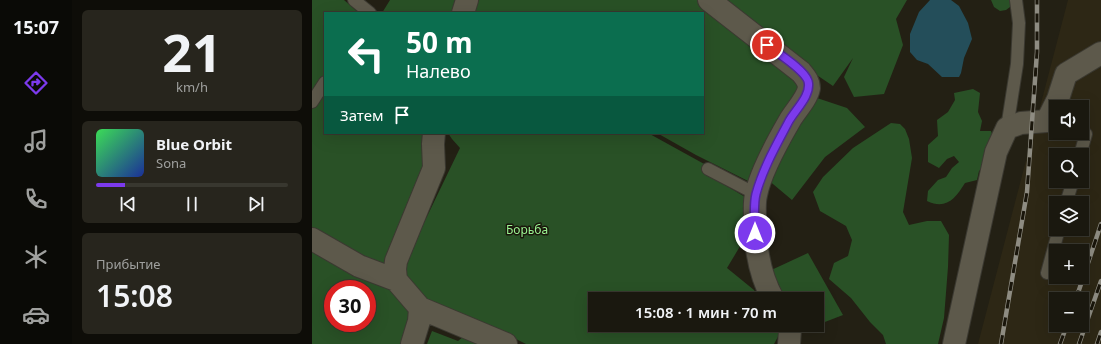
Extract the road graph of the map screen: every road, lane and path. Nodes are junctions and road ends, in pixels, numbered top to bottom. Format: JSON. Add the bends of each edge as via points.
{"nodes":[{"id":1,"x":354,"y":0,"type":"edge"},
{"id":2,"x":467,"y":0,"type":"edge"},
{"id":3,"x":709,"y":0,"type":"edge"},
{"id":4,"x":1016,"y":0,"type":"edge"},
{"id":5,"x":369,"y":12,"type":"edge"},
{"id":6,"x":462,"y":12,"type":"edge"},
{"id":7,"x":1101,"y":53,"type":"edge"},
{"id":8,"x":324,"y":84,"type":"edge"},
{"id":9,"x":1058,"y":100,"type":"edge"},
{"id":10,"x":312,"y":102,"type":"edge"},
{"id":11,"x":1049,"y":122,"type":"edge"},
{"id":12,"x":1008,"y":128,"type":"junction"},
{"id":13,"x":434,"y":134,"type":"edge"},
{"id":14,"x":708,"y":169,"type":"dead end"},
{"id":15,"x":756,"y":194,"type":"junction"},
{"id":16,"x":1057,"y":236,"type":"edge"},
{"id":17,"x":312,"y":239,"type":"edge"},
{"id":18,"x":1047,"y":273,"type":"dead end"},
{"id":19,"x":396,"y":280,"type":"junction"},
{"id":20,"x":770,"y":292,"type":"edge"},
{"id":21,"x":420,"y":308,"type":"junction"},
{"id":22,"x":790,"y":332,"type":"edge"},
{"id":23,"x":412,"y":344,"type":"edge"},
{"id":24,"x":506,"y":344,"type":"edge"},
{"id":25,"x":790,"y":344,"type":"edge"},
{"id":26,"x":954,"y":344,"type":"edge"}],
"edges":[{"from":1,"to":5,"type":"lane"},
{"from":2,"to":6,"type":"street"},
{"from":3,"to":15,"type":"street","via":[[808,80],[805,97],[765,168]]},
{"from":4,"to":12,"type":"lane","via":[[1019,23],[1018,64]]},
{"from":7,"to":9,"type":"street","via":[[1066,74]]},
{"from":8,"to":10,"type":"lane"},
{"from":11,"to":12,"type":"street","via":[[1021,123]]},
{"from":12,"to":26,"type":"street","via":[[996,152]]},
{"from":13,"to":19,"type":"street","via":[[434,168],[396,261]]},
{"from":14,"to":15,"type":"lane"},
{"from":15,"to":20,"type":"street","via":[[757,254]]},
{"from":16,"to":18,"type":"lane"},
{"from":17,"to":19,"type":"street","via":[[359,266]]},
{"from":19,"to":21,"type":"street"},
{"from":21,"to":23,"type":"street"},
{"from":21,"to":24,"type":"street"},
{"from":22,"to":25,"type":"street"}]}
